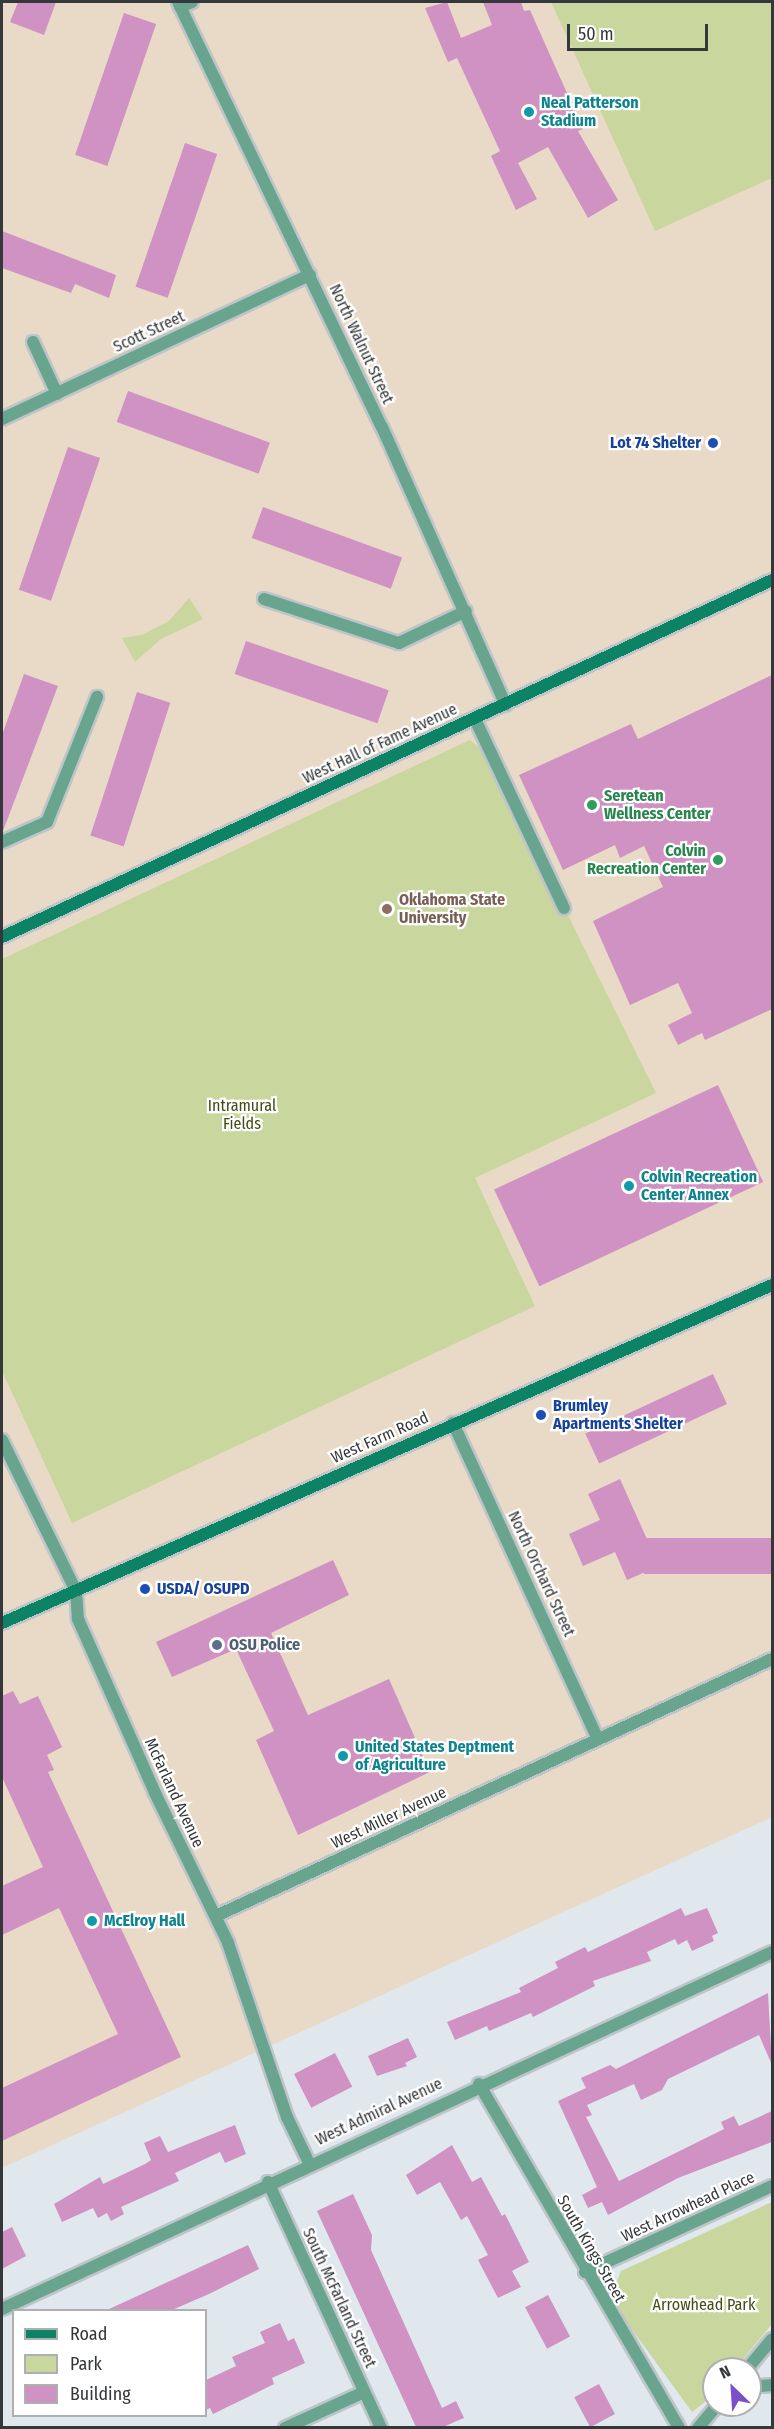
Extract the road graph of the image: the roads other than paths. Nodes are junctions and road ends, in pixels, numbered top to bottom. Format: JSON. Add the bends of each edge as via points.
{"nodes":[{"id":1,"x":183,"y":3,"type":"edge"},
{"id":2,"x":310,"y":275,"type":"junction"},
{"id":3,"x":33,"y":342,"type":"dead end"},
{"id":4,"x":57,"y":394,"type":"junction"},
{"id":5,"x":2,"y":418,"type":"edge"},
{"id":6,"x":772,"y":580,"type":"edge"},
{"id":7,"x":264,"y":599,"type":"dead end"},
{"id":8,"x":466,"y":611,"type":"junction"},
{"id":9,"x":96,"y":697,"type":"dead end"},
{"id":10,"x":506,"y":705,"type":"junction"},
{"id":11,"x":475,"y":719,"type":"junction"},
{"id":12,"x":2,"y":842,"type":"edge"},
{"id":13,"x":564,"y":908,"type":"dead end"},
{"id":14,"x":2,"y":937,"type":"edge"},
{"id":15,"x":772,"y":1285,"type":"edge"},
{"id":16,"x":453,"y":1423,"type":"junction"},
{"id":17,"x":2,"y":1440,"type":"edge"},
{"id":18,"x":76,"y":1591,"type":"junction"},
{"id":19,"x":2,"y":1623,"type":"edge"},
{"id":20,"x":772,"y":1659,"type":"edge"},
{"id":21,"x":598,"y":1738,"type":"junction"},
{"id":22,"x":216,"y":1916,"type":"junction"},
{"id":23,"x":772,"y":1952,"type":"edge"},
{"id":24,"x":479,"y":2084,"type":"junction"},
{"id":25,"x":309,"y":2163,"type":"junction"},
{"id":26,"x":268,"y":2182,"type":"junction"},
{"id":27,"x":772,"y":2186,"type":"edge"},
{"id":28,"x":585,"y":2272,"type":"junction"},
{"id":29,"x":2,"y":2309,"type":"edge"},
{"id":30,"x":772,"y":2339,"type":"edge"},
{"id":31,"x":757,"y":2357,"type":"edge"},
{"id":32,"x":364,"y":2392,"type":"junction"},
{"id":33,"x":285,"y":2427,"type":"edge"},
{"id":34,"x":381,"y":2427,"type":"edge"},
{"id":35,"x":679,"y":2427,"type":"edge"}],
"edges":[{"from":1,"to":2,"type":"street","name":"North Walnut Street"},
{"from":2,"to":4,"type":"street","name":"Scott Street"},
{"from":2,"to":8,"type":"street","name":"North Walnut Street"},
{"from":3,"to":4,"type":"street"},
{"from":4,"to":5,"type":"street","name":"Scott Street"},
{"from":6,"to":10,"type":"main road","name":"West Hall of Fame Avenue"},
{"from":7,"to":8,"type":"street","via":[[399,642]]},
{"from":8,"to":10,"type":"street","name":"North Walnut Street"},
{"from":9,"to":12,"type":"street","via":[[47,822]]},
{"from":10,"to":11,"type":"main road","name":"West Hall of Fame Avenue"},
{"from":11,"to":13,"type":"street"},
{"from":11,"to":14,"type":"main road","name":"West Hall of Fame Avenue"},
{"from":15,"to":16,"type":"main road","name":"West Farm Road"},
{"from":16,"to":18,"type":"main road","name":"West Farm Road"},
{"from":16,"to":21,"type":"street","name":"North Orchard Street"},
{"from":17,"to":18,"type":"street","name":"McFarland Avenue"},
{"from":18,"to":19,"type":"main road","name":"West Farm Road"},
{"from":18,"to":22,"type":"street","name":"McFarland Avenue","via":[[78,1619],[154,1793]]},
{"from":20,"to":21,"type":"street","name":"West Miller Avenue"},
{"from":21,"to":22,"type":"street","name":"West Miller Avenue"},
{"from":22,"to":25,"type":"street","name":"McFarland Avenue","via":[[246,1989],[287,2117]]},
{"from":23,"to":24,"type":"street","name":"West Admiral Avenue"},
{"from":24,"to":25,"type":"street","name":"West Admiral Avenue"},
{"from":24,"to":28,"type":"street","name":"South Kings Street"},
{"from":25,"to":26,"type":"street","name":"West Admiral Avenue"},
{"from":26,"to":29,"type":"street","name":"West Admiral Avenue"},
{"from":26,"to":32,"type":"street","name":"South McFarland Street"},
{"from":27,"to":28,"type":"street","name":"West Arrowhead Place"},
{"from":28,"to":35,"type":"street","name":"South Kings Street"},
{"from":30,"to":31,"type":"street"},
{"from":32,"to":33,"type":"street"},
{"from":32,"to":34,"type":"street","name":"South McFarland Street"}]}
